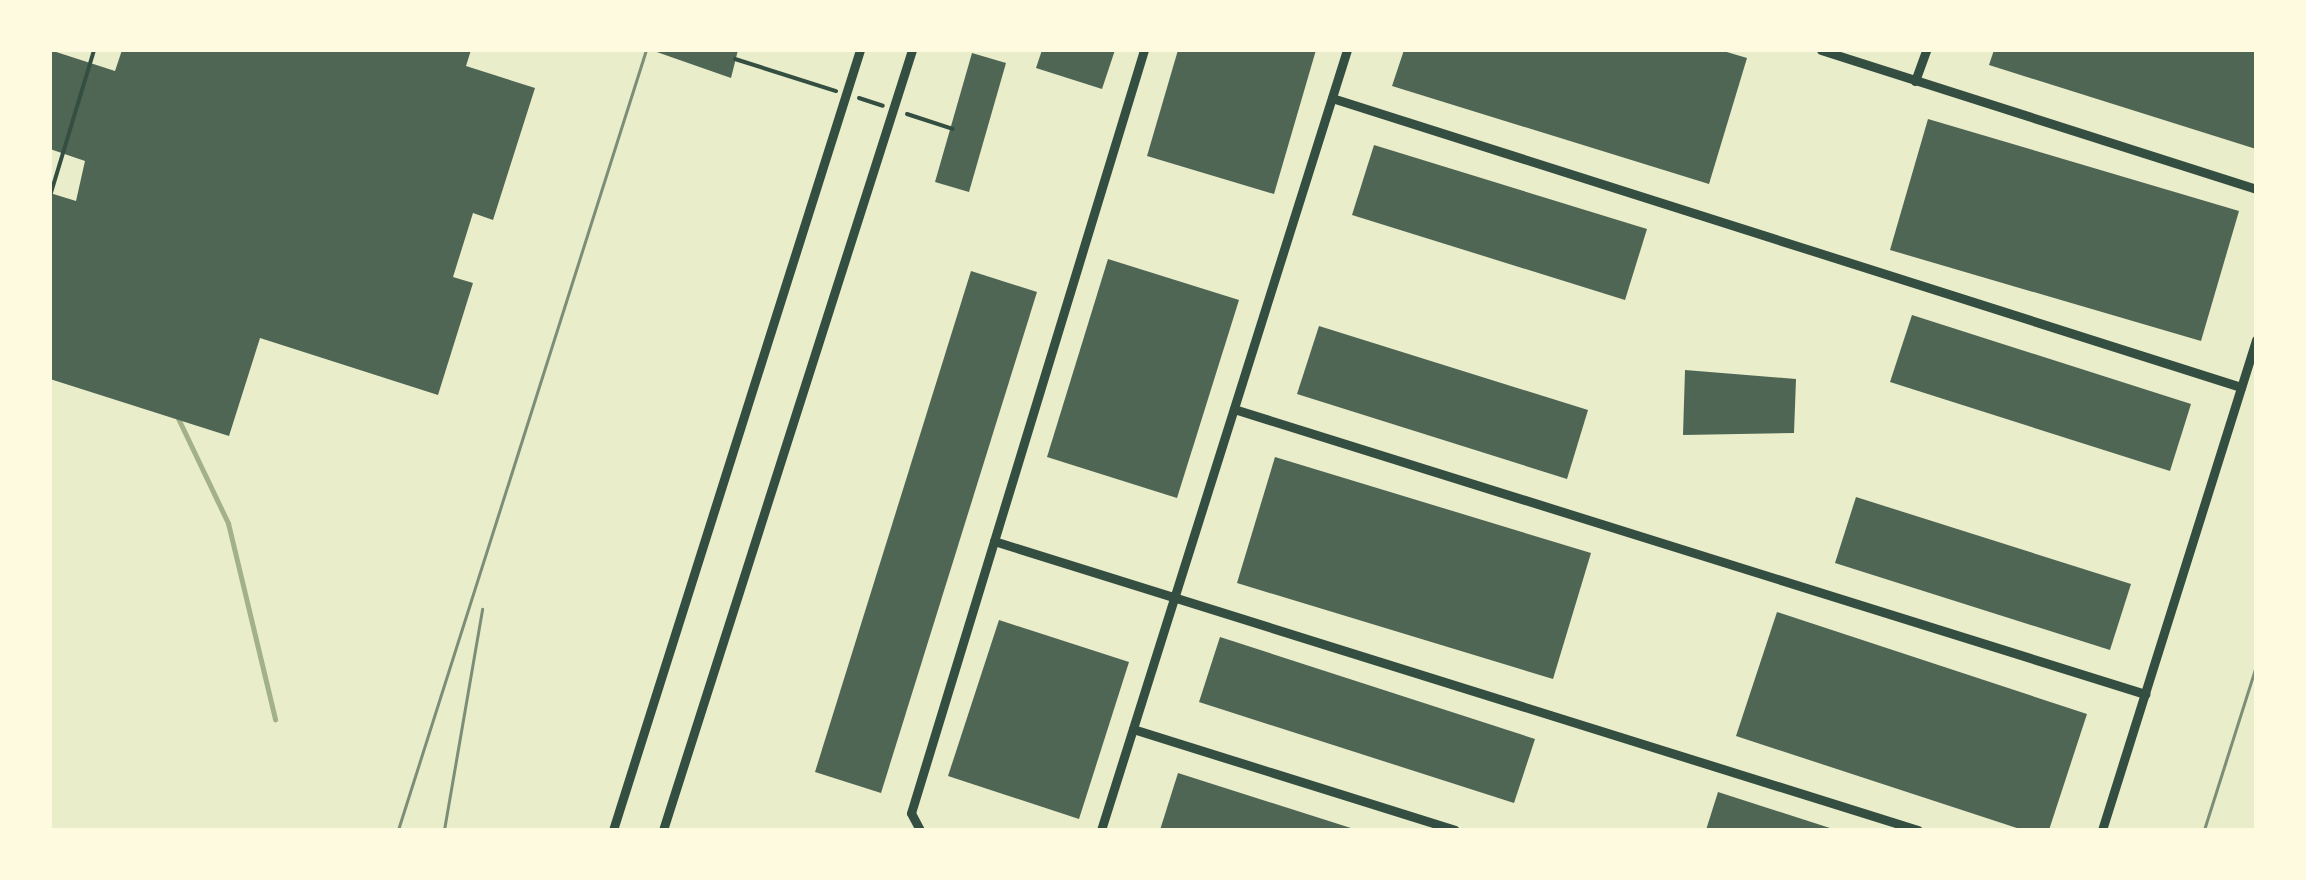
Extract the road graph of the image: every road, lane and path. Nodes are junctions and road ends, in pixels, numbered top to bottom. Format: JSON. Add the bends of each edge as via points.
{"nodes":[{"id":1,"x":94,"y":50,"type":"edge"},
{"id":2,"x":860,"y":50,"type":"edge"},
{"id":3,"x":912,"y":50,"type":"edge"},
{"id":4,"x":1144,"y":50,"type":"edge"},
{"id":5,"x":1347,"y":50,"type":"edge"},
{"id":6,"x":1820,"y":50,"type":"edge"},
{"id":7,"x":1926,"y":50,"type":"edge"},
{"id":8,"x":1916,"y":82,"type":"junction"},
{"id":9,"x":1332,"y":98,"type":"junction"},
{"id":10,"x":2256,"y":189,"type":"edge"},
{"id":11,"x":50,"y":196,"type":"edge"},
{"id":12,"x":2256,"y":340,"type":"edge"},
{"id":13,"x":2241,"y":387,"type":"junction"},
{"id":14,"x":1234,"y":409,"type":"junction"},
{"id":15,"x":994,"y":541,"type":"junction"},
{"id":16,"x":1174,"y":597,"type":"junction"},
{"id":17,"x":2144,"y":694,"type":"junction"},
{"id":18,"x":1132,"y":729,"type":"junction"},
{"id":19,"x":613,"y":830,"type":"edge"},
{"id":20,"x":663,"y":830,"type":"edge"},
{"id":21,"x":920,"y":830,"type":"edge"},
{"id":22,"x":1101,"y":830,"type":"edge"},
{"id":23,"x":1456,"y":830,"type":"edge"},
{"id":24,"x":1918,"y":830,"type":"edge"},
{"id":25,"x":2102,"y":830,"type":"edge"}],
"edges":[{"from":1,"to":11,"type":"path"},
{"from":2,"to":19,"type":"street"},
{"from":3,"to":20,"type":"street"},
{"from":4,"to":15,"type":"street"},
{"from":5,"to":9,"type":"street"},
{"from":6,"to":8,"type":"street"},
{"from":7,"to":8,"type":"street"},
{"from":8,"to":10,"type":"street"},
{"from":9,"to":13,"type":"street"},
{"from":9,"to":14,"type":"street"},
{"from":12,"to":13,"type":"street"},
{"from":13,"to":17,"type":"street"},
{"from":14,"to":16,"type":"street"},
{"from":14,"to":17,"type":"street"},
{"from":15,"to":16,"type":"street"},
{"from":15,"to":21,"type":"street","via":[[911,813]]},
{"from":16,"to":18,"type":"street"},
{"from":16,"to":24,"type":"street"},
{"from":17,"to":25,"type":"street"},
{"from":18,"to":22,"type":"street"},
{"from":18,"to":23,"type":"street"}]}
